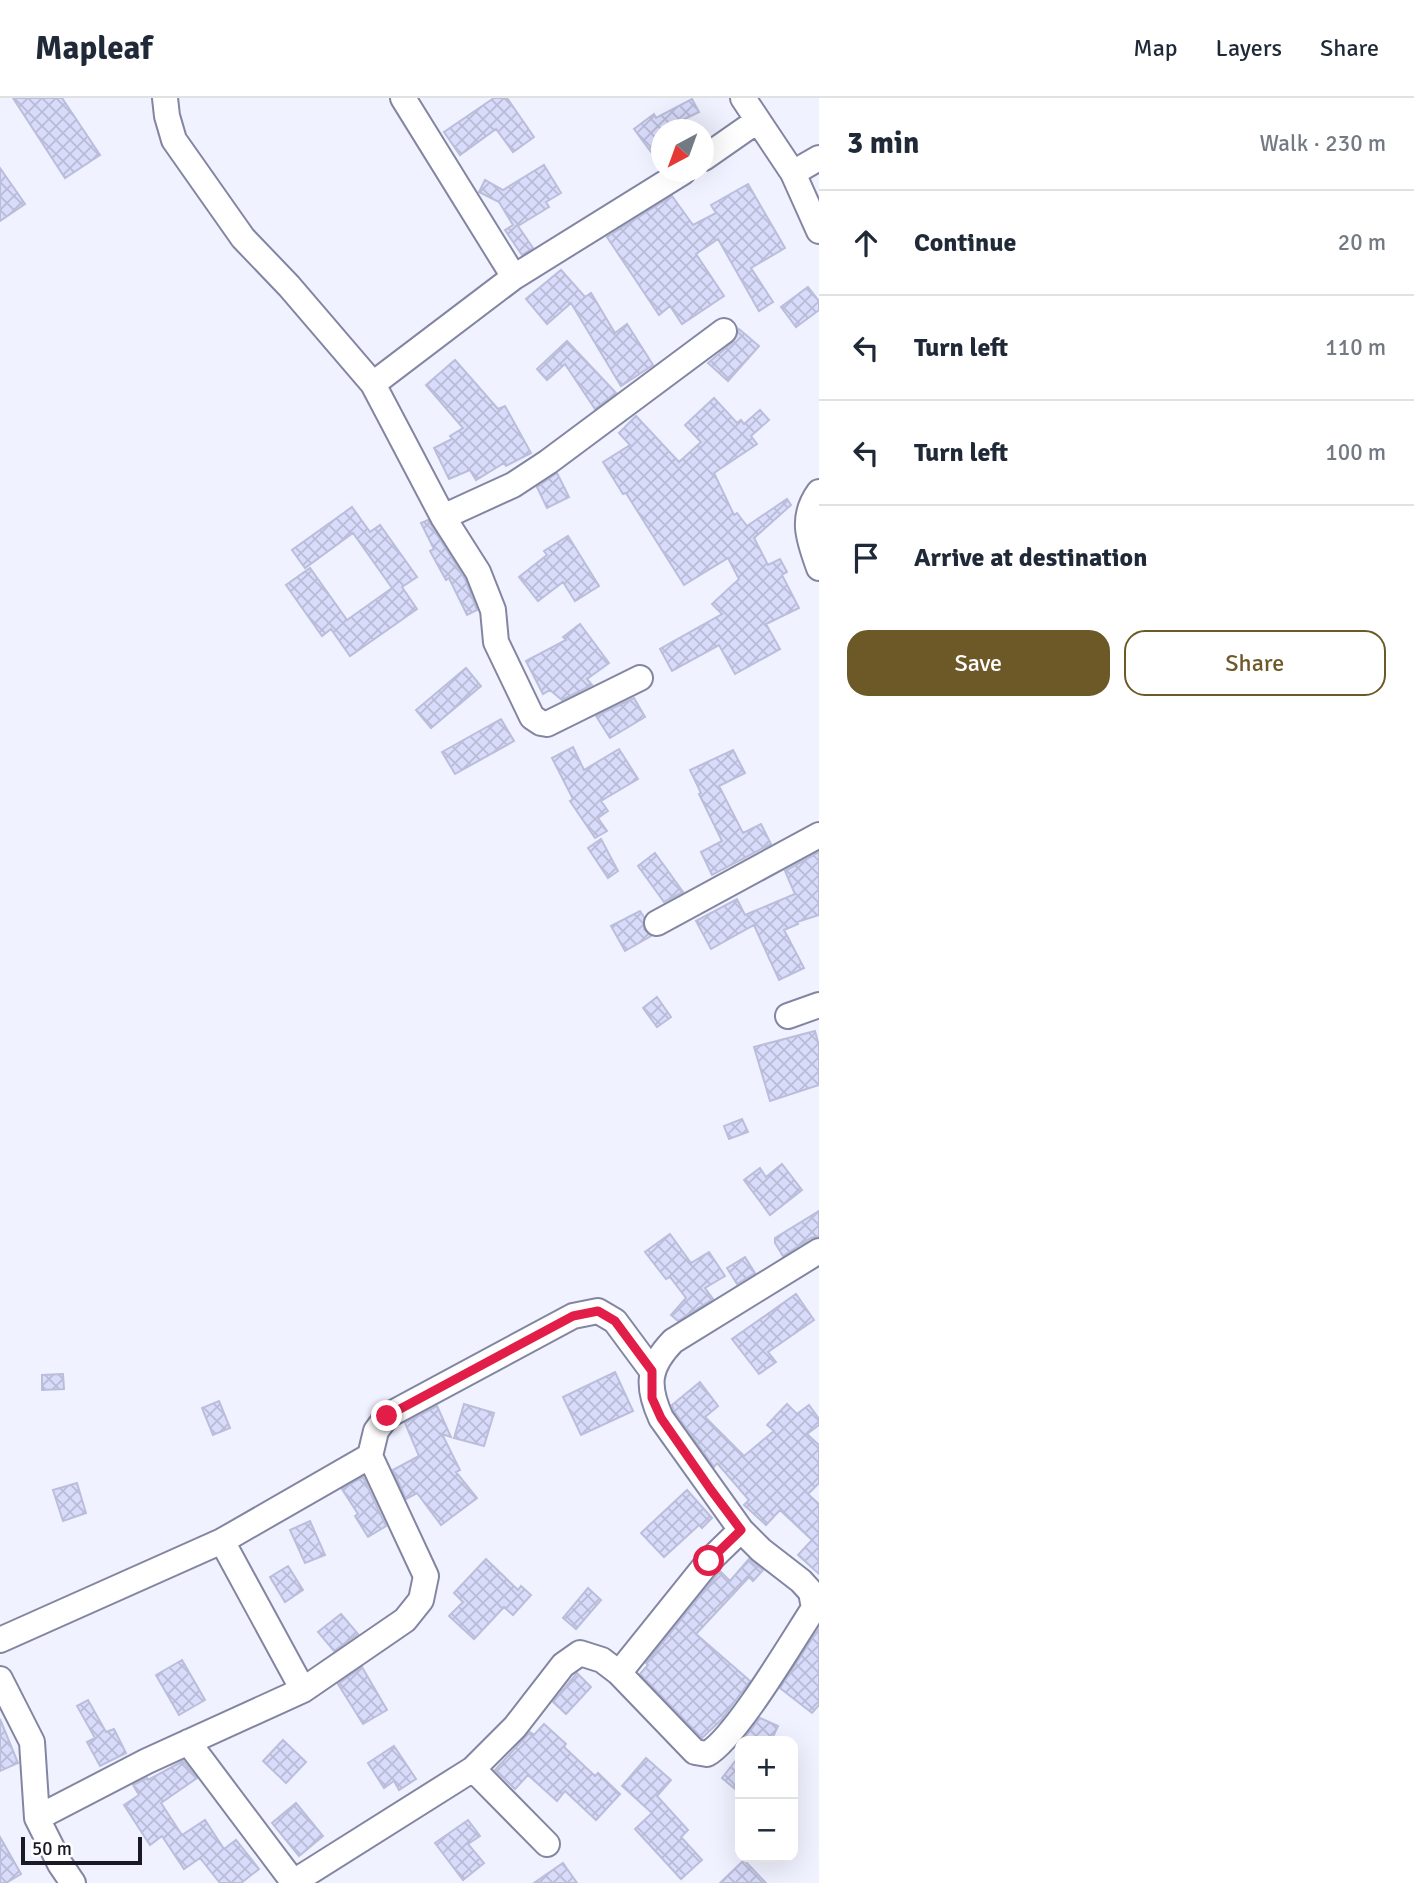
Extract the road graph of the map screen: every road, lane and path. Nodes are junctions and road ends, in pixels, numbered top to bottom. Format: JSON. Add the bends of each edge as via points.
{"nodes":[{"id":1,"x":165,"y":98,"type":"edge"},
{"id":2,"x":403,"y":98,"type":"edge"},
{"id":3,"x":743,"y":98,"type":"edge"},
{"id":4,"x":757,"y":121,"type":"junction"},
{"id":5,"x":714,"y":151,"type":"edge"},
{"id":6,"x":819,"y":158,"type":"edge"},
{"id":7,"x":793,"y":173,"type":"junction"},
{"id":8,"x":667,"y":182,"type":"edge"},
{"id":9,"x":819,"y":231,"type":"edge"},
{"id":10,"x":514,"y":277,"type":"junction"},
{"id":11,"x":724,"y":331,"type":"dead end"},
{"id":12,"x":373,"y":384,"type":"junction"},
{"id":13,"x":819,"y":492,"type":"edge"},
{"id":14,"x":443,"y":517,"type":"junction"},
{"id":15,"x":819,"y":568,"type":"edge"},
{"id":16,"x":640,"y":678,"type":"dead end"},
{"id":17,"x":819,"y":835,"type":"edge"},
{"id":18,"x":657,"y":923,"type":"dead end"},
{"id":19,"x":819,"y":1005,"type":"edge"},
{"id":20,"x":788,"y":1016,"type":"dead end"},
{"id":21,"x":819,"y":1251,"type":"edge"},
{"id":22,"x":652,"y":1371,"type":"junction"},
{"id":23,"x":370,"y":1455,"type":"junction"},
{"id":24,"x":741,"y":1530,"type":"junction"},
{"id":25,"x":222,"y":1541,"type":"junction"},
{"id":26,"x":0,"y":1640,"type":"edge"},
{"id":27,"x":619,"y":1672,"type":"junction"},
{"id":28,"x":0,"y":1679,"type":"edge"},
{"id":29,"x":303,"y":1690,"type":"junction"},
{"id":30,"x":188,"y":1742,"type":"junction"},
{"id":31,"x":472,"y":1769,"type":"junction"},
{"id":32,"x":37,"y":1818,"type":"junction"},
{"id":33,"x":547,"y":1844,"type":"dead end"},
{"id":34,"x":73,"y":1883,"type":"edge"},
{"id":35,"x":293,"y":1883,"type":"edge"}],
"edges":[{"from":1,"to":12,"type":"street","via":[[174,141],[243,238]]},
{"from":2,"to":10,"type":"street"},
{"from":3,"to":4,"type":"street"},
{"from":4,"to":5,"type":"street"},
{"from":4,"to":7,"type":"street"},
{"from":6,"to":7,"type":"street"},
{"from":7,"to":9,"type":"street"},
{"from":8,"to":10,"type":"street"},
{"from":10,"to":12,"type":"street"},
{"from":11,"to":14,"type":"street","via":[[548,462],[513,485]]},
{"from":12,"to":14,"type":"street"},
{"from":13,"to":15,"type":"street","via":[[810,504],[807,535]]},
{"from":14,"to":16,"type":"street","via":[[478,572],[493,610],[496,642],[532,717],[547,724]]},
{"from":17,"to":18,"type":"street"},
{"from":19,"to":20,"type":"street"},
{"from":21,"to":22,"type":"street","via":[[673,1341]]},
{"from":22,"to":23,"type":"street","via":[[615,1321],[598,1311],[573,1316],[387,1416],[376,1431]]},
{"from":22,"to":24,"type":"street","via":[[652,1398],[661,1418]]},
{"from":23,"to":25,"type":"street"},
{"from":23,"to":29,"type":"street","via":[[426,1576],[421,1600],[405,1620]]},
{"from":24,"to":27,"type":"street","via":[[709,1561]]},
{"from":24,"to":27,"type":"street","via":[[806,1586],[814,1608],[715,1750],[695,1752]]},
{"from":25,"to":26,"type":"street"},
{"from":25,"to":29,"type":"street"},
{"from":27,"to":31,"type":"street","via":[[580,1653],[563,1665],[515,1727]]},
{"from":28,"to":32,"type":"street","via":[[32,1742]]},
{"from":29,"to":30,"type":"street"},
{"from":30,"to":32,"type":"street"},
{"from":30,"to":35,"type":"street"},
{"from":31,"to":33,"type":"street"},
{"from":31,"to":35,"type":"street"},
{"from":32,"to":34,"type":"street"}]}
